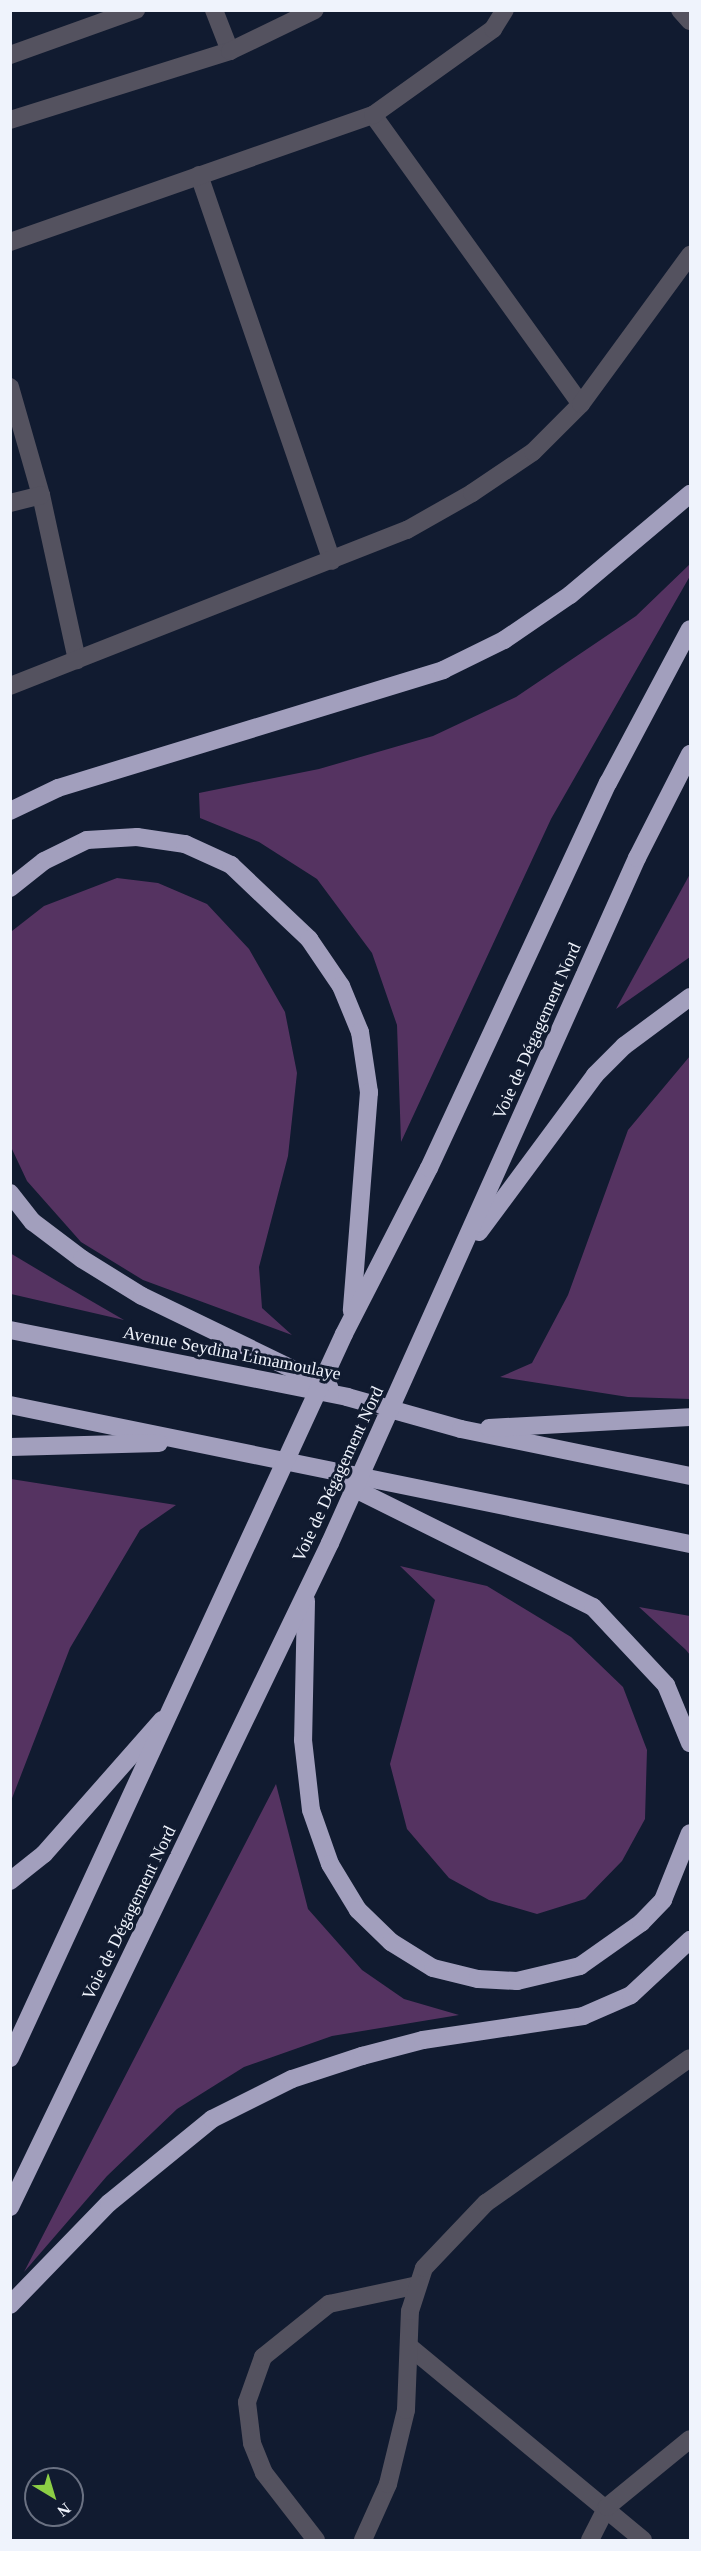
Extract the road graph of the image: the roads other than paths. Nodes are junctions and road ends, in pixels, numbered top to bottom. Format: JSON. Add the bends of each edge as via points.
{"nodes":[{"id":1,"x":136,"y":10,"type":"edge"},
{"id":2,"x":214,"y":10,"type":"edge"},
{"id":3,"x":315,"y":10,"type":"edge"},
{"id":4,"x":505,"y":10,"type":"edge"},
{"id":5,"x":680,"y":10,"type":"edge"},
{"id":6,"x":690,"y":21,"type":"edge"},
{"id":7,"x":231,"y":51,"type":"junction"},
{"id":8,"x":10,"y":55,"type":"edge"},
{"id":9,"x":374,"y":115,"type":"junction"},
{"id":10,"x":10,"y":120,"type":"edge"},
{"id":11,"x":199,"y":175,"type":"junction"},
{"id":12,"x":10,"y":242,"type":"edge"},
{"id":13,"x":690,"y":255,"type":"edge"},
{"id":14,"x":10,"y":387,"type":"edge"},
{"id":15,"x":581,"y":404,"type":"junction"},
{"id":16,"x":690,"y":494,"type":"edge"},
{"id":17,"x":41,"y":495,"type":"junction"},
{"id":18,"x":10,"y":503,"type":"edge"},
{"id":19,"x":332,"y":561,"type":"junction"},
{"id":20,"x":690,"y":629,"type":"edge"},
{"id":21,"x":77,"y":660,"type":"junction"},
{"id":22,"x":10,"y":686,"type":"edge"},
{"id":23,"x":690,"y":754,"type":"edge"},
{"id":24,"x":10,"y":811,"type":"edge"},
{"id":25,"x":10,"y":888,"type":"edge"},
{"id":26,"x":690,"y":997,"type":"edge"},
{"id":27,"x":10,"y":1193,"type":"edge"},
{"id":28,"x":460,"y":1258,"type":"junction"},
{"id":29,"x":348,"y":1326,"type":"junction"},
{"id":30,"x":10,"y":1330,"type":"edge"},
{"id":31,"x":347,"y":1396,"type":"junction"},
{"id":32,"x":10,"y":1405,"type":"edge"},
{"id":33,"x":690,"y":1417,"type":"edge"},
{"id":34,"x":461,"y":1429,"type":"junction"},
{"id":35,"x":181,"y":1441,"type":"junction"},
{"id":36,"x":10,"y":1447,"type":"edge"},
{"id":37,"x":319,"y":1471,"type":"junction"},
{"id":38,"x":690,"y":1476,"type":"edge"},
{"id":39,"x":690,"y":1544,"type":"edge"},
{"id":40,"x":306,"y":1595,"type":"junction"},
{"id":41,"x":177,"y":1703,"type":"junction"},
{"id":42,"x":690,"y":1743,"type":"edge"},
{"id":43,"x":690,"y":1833,"type":"edge"},
{"id":44,"x":10,"y":1881,"type":"edge"},
{"id":45,"x":690,"y":1940,"type":"edge"},
{"id":46,"x":10,"y":2058,"type":"edge"},
{"id":47,"x":690,"y":2058,"type":"edge"},
{"id":48,"x":10,"y":2206,"type":"edge"},
{"id":49,"x":414,"y":2286,"type":"junction"},
{"id":50,"x":10,"y":2306,"type":"edge"},
{"id":51,"x":411,"y":2348,"type":"junction"},
{"id":52,"x":690,"y":2439,"type":"edge"},
{"id":53,"x":607,"y":2507,"type":"junction"},
{"id":54,"x":316,"y":2541,"type":"edge"},
{"id":55,"x":363,"y":2541,"type":"edge"},
{"id":56,"x":590,"y":2541,"type":"edge"},
{"id":57,"x":643,"y":2541,"type":"edge"}],
"edges":[{"from":1,"to":8,"type":"street"},
{"from":2,"to":7,"type":"street"},
{"from":3,"to":7,"type":"street"},
{"from":4,"to":9,"type":"street","via":[[493,29]]},
{"from":5,"to":6,"type":"street"},
{"from":7,"to":10,"type":"street"},
{"from":9,"to":11,"type":"street"},
{"from":9,"to":15,"type":"street"},
{"from":11,"to":12,"type":"street"},
{"from":11,"to":19,"type":"street"},
{"from":13,"to":15,"type":"street"},
{"from":14,"to":17,"type":"street"},
{"from":15,"to":19,"type":"street","via":[[533,452],[472,493],[407,530]]},
{"from":16,"to":24,"type":"highway","via":[[570,595],[504,640],[443,670],[58,788]]},
{"from":17,"to":18,"type":"street"},
{"from":17,"to":21,"type":"street"},
{"from":19,"to":21,"type":"street"},
{"from":20,"to":29,"type":"highway","name":"Voie de Dégagement Nord","via":[[608,783],[429,1168]]},
{"from":21,"to":22,"type":"street"},
{"from":23,"to":28,"type":"highway","name":"Voie de Dégagement Nord","via":[[637,858]]},
{"from":25,"to":29,"type":"highway","via":[[44,861],[87,840],[137,837],[185,844],[231,865],[309,939],[341,986],[360,1032],[369,1092]]},
{"from":26,"to":28,"type":"highway","via":[[624,1046],[595,1075]]},
{"from":27,"to":31,"type":"highway","via":[[33,1222],[142,1296]]},
{"from":28,"to":40,"type":"highway","name":"Voie de Dégagement Nord"},
{"from":29,"to":41,"type":"highway","name":"Voie de Dégagement Nord"},
{"from":30,"to":31,"type":"highway","name":"Avenue Seydina Limamoulaye"},
{"from":31,"to":34,"type":"highway","name":"Avenue Seydina Limamoulaye"},
{"from":32,"to":35,"type":"highway"},
{"from":33,"to":34,"type":"highway"},
{"from":34,"to":38,"type":"highway","name":"Avenue Seydina Limamoulaye"},
{"from":35,"to":36,"type":"highway"},
{"from":35,"to":37,"type":"highway"},
{"from":37,"to":39,"type":"highway"},
{"from":37,"to":42,"type":"highway","via":[[593,1607],[666,1685]]},
{"from":40,"to":43,"type":"highway","via":[[303,1740],[311,1810],[330,1864],[358,1910],[391,1942],[433,1968],[478,1979],[517,1981],[580,1966],[641,1923],[663,1899]]},
{"from":40,"to":48,"type":"highway","name":"Voie de Dégagement Nord"},
{"from":41,"to":44,"type":"highway","via":[[44,1854]]},
{"from":41,"to":46,"type":"highway","name":"Voie de Dégagement Nord"},
{"from":45,"to":50,"type":"highway","via":[[631,1995],[582,2016],[423,2040],[362,2056],[292,2079],[212,2119],[108,2203]]},
{"from":47,"to":49,"type":"street","via":[[486,2203],[441,2246]]},
{"from":49,"to":51,"type":"street"},
{"from":49,"to":54,"type":"street","via":[[329,2304],[263,2357],[247,2402],[252,2444],[264,2473]]},
{"from":51,"to":53,"type":"street"},
{"from":51,"to":55,"type":"street","via":[[406,2410],[387,2484]]},
{"from":52,"to":53,"type":"street"},
{"from":53,"to":56,"type":"street"},
{"from":53,"to":57,"type":"street"}]}
